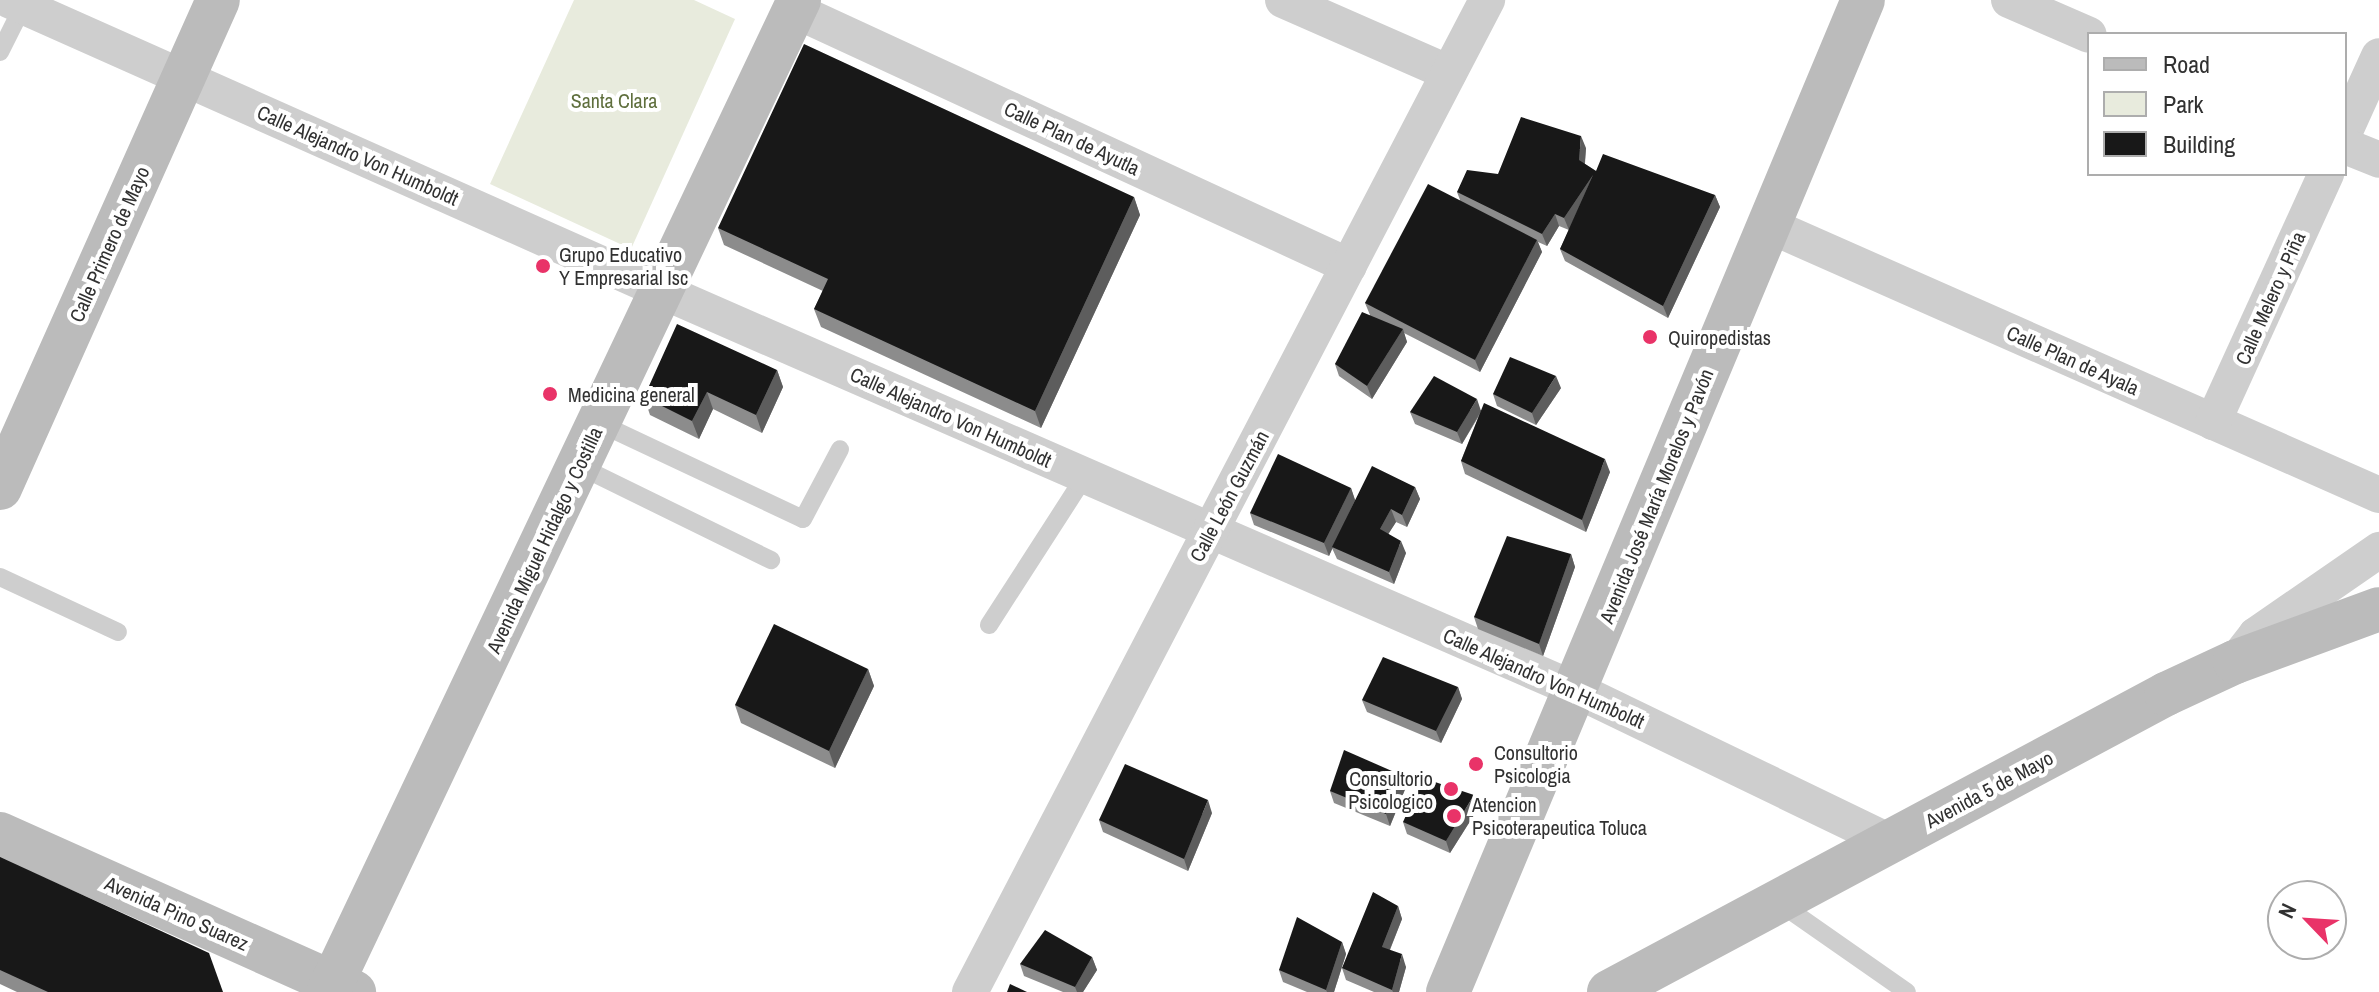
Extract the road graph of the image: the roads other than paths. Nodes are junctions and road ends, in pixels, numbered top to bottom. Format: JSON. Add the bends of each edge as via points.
{"nodes":[{"id":1,"x":218,"y":0,"type":"edge"},
{"id":2,"x":1283,"y":0,"type":"edge"},
{"id":3,"x":1487,"y":0,"type":"edge"},
{"id":4,"x":1863,"y":0,"type":"edge"},
{"id":5,"x":2009,"y":0,"type":"edge"},
{"id":6,"x":16,"y":3,"type":"edge"},
{"id":7,"x":797,"y":5,"type":"edge"},
{"id":8,"x":2087,"y":34,"type":"edge"},
{"id":9,"x":0,"y":52,"type":"edge"},
{"id":10,"x":2379,"y":56,"type":"edge"},
{"id":11,"x":1449,"y":73,"type":"junction"},
{"id":12,"x":184,"y":76,"type":"junction"},
{"id":13,"x":2347,"y":127,"type":"edge"},
{"id":14,"x":2347,"y":147,"type":"edge"},
{"id":15,"x":2379,"y":160,"type":"edge"},
{"id":16,"x":2325,"y":176,"type":"edge"},
{"id":17,"x":1768,"y":225,"type":"junction"},
{"id":18,"x":1349,"y":266,"type":"junction"},
{"id":19,"x":662,"y":291,"type":"junction"},
{"id":20,"x":2213,"y":422,"type":"junction"},
{"id":21,"x":599,"y":423,"type":"junction"},
{"id":22,"x":840,"y":449,"type":"dead end"},
{"id":23,"x":579,"y":466,"type":"junction"},
{"id":24,"x":1085,"y":476,"type":"junction"},
{"id":25,"x":0,"y":488,"type":"edge"},
{"id":26,"x":2379,"y":495,"type":"edge"},
{"id":27,"x":1211,"y":531,"type":"junction"},
{"id":28,"x":2365,"y":559,"type":"edge"},
{"id":29,"x":771,"y":560,"type":"dead end"},
{"id":30,"x":0,"y":577,"type":"edge"},
{"id":31,"x":2377,"y":613,"type":"edge"},
{"id":32,"x":989,"y":625,"type":"dead end"},
{"id":33,"x":118,"y":632,"type":"dead end"},
{"id":34,"x":2235,"y":662,"type":"junction"},
{"id":35,"x":1576,"y":690,"type":"junction"},
{"id":36,"x":0,"y":834,"type":"edge"},
{"id":37,"x":1890,"y":842,"type":"junction"},
{"id":38,"x":1778,"y":901,"type":"junction"},
{"id":39,"x":339,"y":989,"type":"edge"},
{"id":40,"x":970,"y":992,"type":"edge"},
{"id":41,"x":1448,"y":992,"type":"edge"},
{"id":42,"x":1609,"y":992,"type":"edge"},
{"id":43,"x":1907,"y":992,"type":"edge"}],
"edges":[{"from":1,"to":12,"type":"main road","name":"Calle Primero de Mayo"},
{"from":2,"to":11,"type":"street"},
{"from":3,"to":11,"type":"street","name":"Calle León Guzmán"},
{"from":4,"to":17,"type":"main road","name":"Avenida José María Morelos y Pavón"},
{"from":5,"to":8,"type":"street"},
{"from":6,"to":9,"type":"lane"},
{"from":6,"to":12,"type":"street","name":"Calle Alejandro Von Humboldt"},
{"from":7,"to":18,"type":"street","name":"Calle Plan de Ayutla"},
{"from":7,"to":19,"type":"main road","name":"Avenida Miguel Hidalgo y Costilla"},
{"from":10,"to":13,"type":"street"},
{"from":11,"to":18,"type":"street","name":"Calle León Guzmán"},
{"from":12,"to":19,"type":"street","name":"Calle Alejandro Von Humboldt"},
{"from":12,"to":25,"type":"main road","name":"Calle Primero de Mayo"},
{"from":14,"to":15,"type":"street"},
{"from":16,"to":20,"type":"street","name":"Calle Melero y Piña"},
{"from":17,"to":20,"type":"street","name":"Calle Plan de Ayala"},
{"from":17,"to":35,"type":"main road","name":"Avenida José María Morelos y Pavón"},
{"from":18,"to":27,"type":"street","name":"Calle León Guzmán"},
{"from":19,"to":21,"type":"main road","name":"Avenida Miguel Hidalgo y Costilla"},
{"from":19,"to":24,"type":"street","name":"Calle Alejandro Von Humboldt"},
{"from":20,"to":26,"type":"street","name":"Calle Plan de Ayala"},
{"from":21,"to":22,"type":"lane","via":[[803,519]]},
{"from":21,"to":23,"type":"main road","name":"Avenida Miguel Hidalgo y Costilla"},
{"from":23,"to":29,"type":"lane"},
{"from":23,"to":39,"type":"main road","name":"Avenida Miguel Hidalgo y Costilla"},
{"from":24,"to":27,"type":"street","name":"Calle Alejandro Von Humboldt"},
{"from":24,"to":32,"type":"lane"},
{"from":27,"to":35,"type":"street","name":"Calle Alejandro Von Humboldt"},
{"from":27,"to":40,"type":"street","name":"Calle León Guzmán"},
{"from":28,"to":31,"type":"street"},
{"from":28,"to":34,"type":"street","via":[[2256,635]]},
{"from":30,"to":33,"type":"lane"},
{"from":31,"to":34,"type":"main road","name":"Avenida 5 de Mayo"},
{"from":34,"to":37,"type":"main road","name":"Avenida 5 de Mayo"},
{"from":35,"to":37,"type":"street","name":"Calle Alejandro Von Humboldt"},
{"from":35,"to":41,"type":"main road","name":"Avenida José María Morelos y Pavón"},
{"from":36,"to":39,"type":"main road","name":"Avenida Pino Suarez"},
{"from":37,"to":38,"type":"main road","name":"Avenida 5 de Mayo"},
{"from":38,"to":42,"type":"main road","name":"Avenida 5 de Mayo"},
{"from":38,"to":43,"type":"lane"}]}
